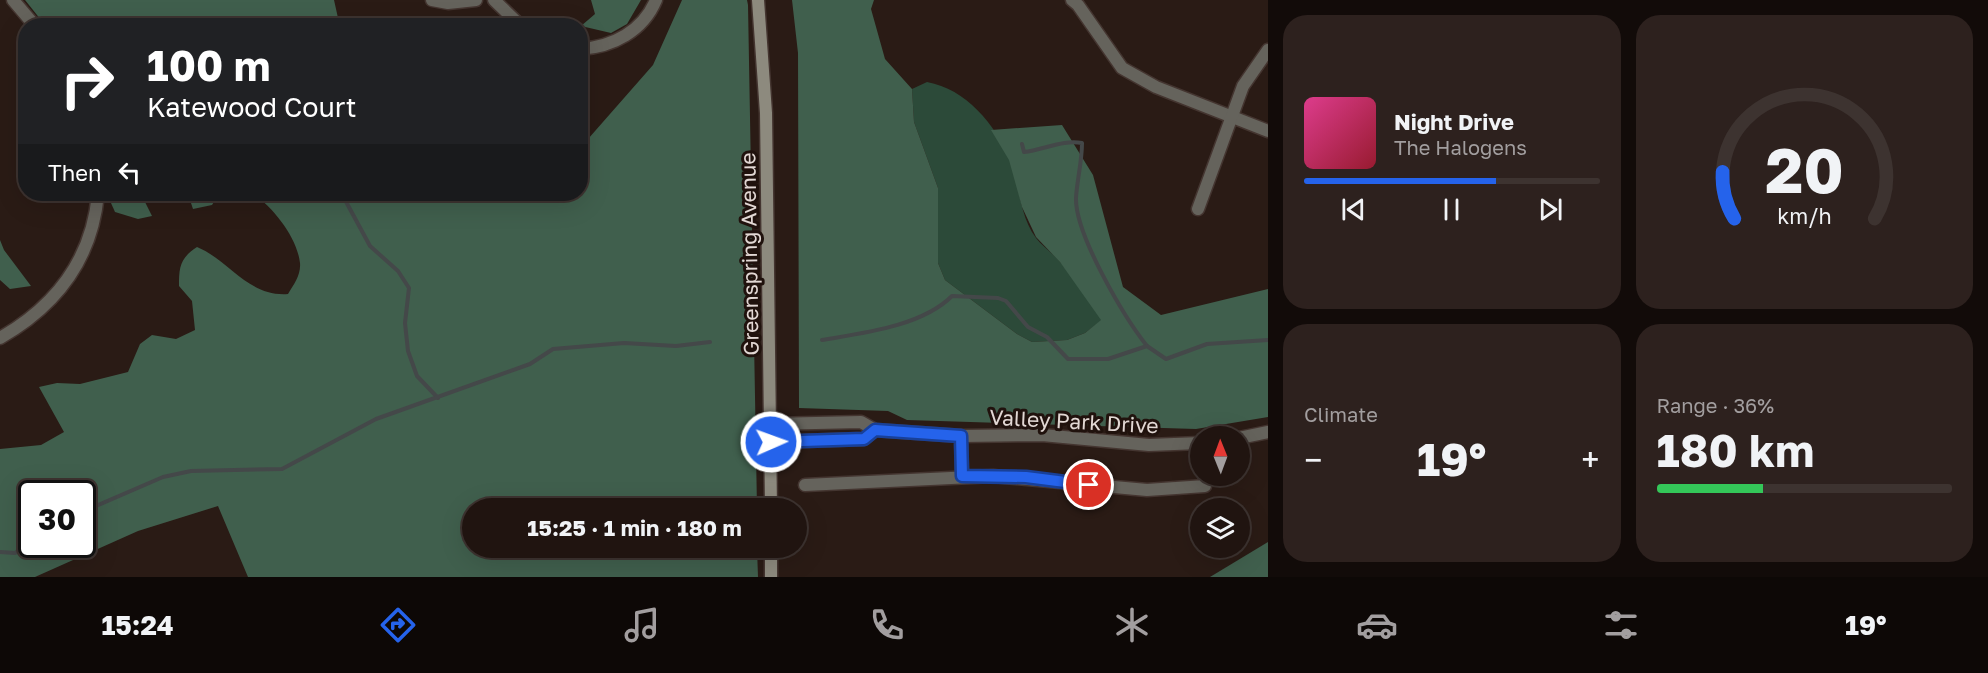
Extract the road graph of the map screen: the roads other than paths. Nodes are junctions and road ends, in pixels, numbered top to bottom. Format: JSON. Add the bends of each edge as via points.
{"nodes":[{"id":1,"x":13,"y":0,"type":"edge"},
{"id":2,"x":432,"y":0,"type":"edge"},
{"id":3,"x":476,"y":0,"type":"edge"},
{"id":4,"x":494,"y":0,"type":"edge"},
{"id":5,"x":656,"y":0,"type":"edge"},
{"id":6,"x":758,"y":0,"type":"edge"},
{"id":7,"x":1072,"y":0,"type":"edge"},
{"id":8,"x":28,"y":18,"type":"edge"},
{"id":9,"x":513,"y":18,"type":"edge"},
{"id":10,"x":588,"y":49,"type":"edge"},
{"id":11,"x":1268,"y":50,"type":"edge"},
{"id":12,"x":1230,"y":116,"type":"junction"},
{"id":13,"x":1268,"y":131,"type":"edge"},
{"id":14,"x":97,"y":201,"type":"edge"},
{"id":15,"x":1198,"y":209,"type":"dead end"},
{"id":16,"x":0,"y":338,"type":"edge"},
{"id":17,"x":770,"y":424,"type":"junction"},
{"id":18,"x":875,"y":430,"type":"junction"},
{"id":19,"x":1268,"y":432,"type":"edge"},
{"id":20,"x":961,"y":436,"type":"junction"},
{"id":21,"x":1250,"y":436,"type":"edge"},
{"id":22,"x":771,"y":442,"type":"junction"},
{"id":23,"x":1190,"y":443,"type":"edge"},
{"id":24,"x":962,"y":476,"type":"junction"},
{"id":25,"x":805,"y":485,"type":"dead end"},
{"id":26,"x":1205,"y":486,"type":"edge"},
{"id":27,"x":771,"y":498,"type":"edge"},
{"id":28,"x":771,"y":558,"type":"edge"},
{"id":29,"x":771,"y":577,"type":"edge"}],
"edges":[{"from":1,"to":8,"type":"street"},
{"from":2,"to":3,"type":"street"},
{"from":4,"to":9,"type":"street"},
{"from":5,"to":10,"type":"street","via":[[646,19],[632,31]]},
{"from":6,"to":17,"type":"main road","name":"Greenspring Avenue","via":[[766,103]]},
{"from":7,"to":12,"type":"street","via":[[1122,68],[1156,87]]},
{"from":11,"to":12,"type":"street","via":[[1243,86]]},
{"from":12,"to":13,"type":"street"},
{"from":12,"to":15,"type":"street"},
{"from":14,"to":16,"type":"street","via":[[90,235],[68,279],[35,315]]},
{"from":17,"to":18,"type":"street","name":"Valley Park Drive","via":[[861,422]]},
{"from":17,"to":22,"type":"main road","name":"Greenspring Avenue"},
{"from":18,"to":20,"type":"street","name":"Valley Park Drive"},
{"from":18,"to":22,"type":"street","name":"Valley Park Drive","via":[[864,439]]},
{"from":19,"to":21,"type":"street"},
{"from":20,"to":23,"type":"street","name":"Valley Park Drive","via":[[1042,435],[1149,445]]},
{"from":20,"to":24,"type":"street"},
{"from":22,"to":27,"type":"main road","name":"Greenspring Avenue"},
{"from":24,"to":25,"type":"street"},
{"from":24,"to":26,"type":"street","via":[[1026,477],[1147,490]]},
{"from":28,"to":29,"type":"main road"}]}
